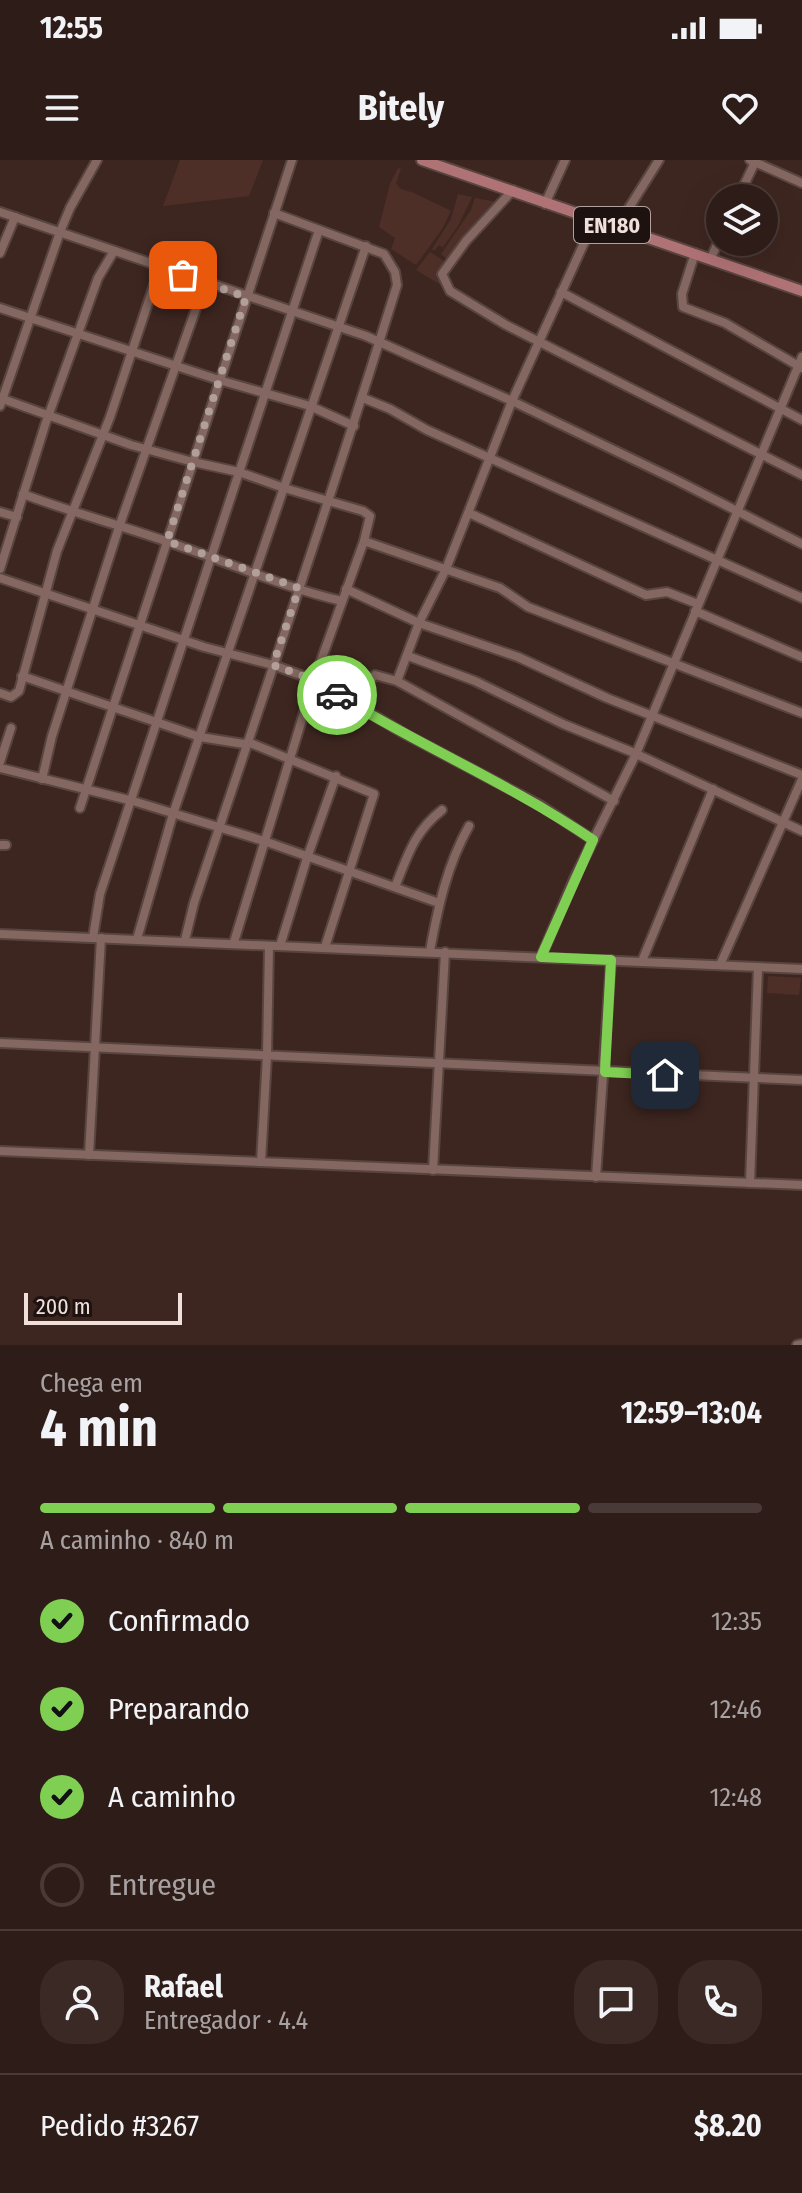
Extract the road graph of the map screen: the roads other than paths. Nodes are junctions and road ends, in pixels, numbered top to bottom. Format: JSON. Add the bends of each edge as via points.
{"nodes":[{"id":1,"x":97,"y":160,"type":"edge"},
{"id":2,"x":292,"y":160,"type":"edge"},
{"id":3,"x":422,"y":160,"type":"edge"},
{"id":4,"x":565,"y":160,"type":"edge"},
{"id":5,"x":659,"y":160,"type":"edge"},
{"id":6,"x":753,"y":161,"type":"edge"},
{"id":7,"x":441,"y":163,"type":"edge"},
{"id":8,"x":802,"y":183,"type":"edge"},
{"id":9,"x":744,"y":184,"type":"edge"},
{"id":10,"x":513,"y":190,"type":"junction"},
{"id":11,"x":545,"y":204,"type":"junction"},
{"id":12,"x":0,"y":212,"type":"edge"},
{"id":13,"x":274,"y":213,"type":"junction"},
{"id":14,"x":15,"y":217,"type":"junction"},
{"id":15,"x":595,"y":219,"type":"junction"},
{"id":16,"x":617,"y":227,"type":"junction"},
{"id":17,"x":319,"y":230,"type":"junction"},
{"id":18,"x":60,"y":232,"type":"junction"},
{"id":19,"x":366,"y":246,"type":"junction"},
{"id":20,"x":114,"y":251,"type":"junction"},
{"id":21,"x":0,"y":253,"type":"edge"},
{"id":22,"x":695,"y":253,"type":"junction"},
{"id":23,"x":711,"y":258,"type":"joint"},
{"id":24,"x":160,"y":267,"type":"junction"},
{"id":25,"x":205,"y":283,"type":"junction"},
{"id":26,"x":802,"y":291,"type":"edge"},
{"id":27,"x":561,"y":292,"type":"junction"},
{"id":28,"x":246,"y":297,"type":"junction"},
{"id":29,"x":0,"y":308,"type":"edge"},
{"id":30,"x":292,"y":312,"type":"junction"},
{"id":31,"x":30,"y":319,"type":"junction"},
{"id":32,"x":337,"y":326,"type":"junction"},
{"id":33,"x":78,"y":334,"type":"junction"},
{"id":34,"x":539,"y":339,"type":"junction"},
{"id":35,"x":379,"y":342,"type":"junction"},
{"id":36,"x":130,"y":351,"type":"junction"},
{"id":37,"x":801,"y":363,"type":"edge"},
{"id":38,"x":175,"y":365,"type":"junction"},
{"id":39,"x":219,"y":380,"type":"junction"},
{"id":40,"x":265,"y":393,"type":"junction"},
{"id":41,"x":363,"y":398,"type":"junction"},
{"id":42,"x":1,"y":401,"type":"edge"},
{"id":43,"x":512,"y":401,"type":"junction"},
{"id":44,"x":310,"y":406,"type":"junction"},
{"id":45,"x":780,"y":408,"type":"junction"},
{"id":46,"x":49,"y":415,"type":"junction"},
{"id":47,"x":802,"y":420,"type":"edge"},
{"id":48,"x":354,"y":426,"type":"junction"},
{"id":49,"x":101,"y":434,"type":"junction"},
{"id":50,"x":145,"y":449,"type":"junction"},
{"id":51,"x":760,"y":453,"type":"junction"},
{"id":52,"x":488,"y":456,"type":"junction"},
{"id":53,"x":193,"y":462,"type":"junction"},
{"id":54,"x":239,"y":472,"type":"junction"},
{"id":55,"x":802,"y":475,"type":"edge"},
{"id":56,"x":284,"y":488,"type":"junction"},
{"id":57,"x":23,"y":494,"type":"junction"},
{"id":58,"x":330,"y":501,"type":"junction"},
{"id":59,"x":736,"y":511,"type":"junction"},
{"id":60,"x":0,"y":512,"type":"edge"},
{"id":61,"x":71,"y":513,"type":"junction"},
{"id":62,"x":469,"y":513,"type":"junction"},
{"id":63,"x":17,"y":517,"type":"junction"},
{"id":64,"x":119,"y":527,"type":"junction"},
{"id":65,"x":167,"y":541,"type":"junction"},
{"id":66,"x":364,"y":541,"type":"junction"},
{"id":67,"x":802,"y":544,"type":"edge"},
{"id":68,"x":211,"y":557,"type":"junction"},
{"id":69,"x":717,"y":559,"type":"junction"},
{"id":70,"x":0,"y":569,"type":"edge"},
{"id":71,"x":446,"y":569,"type":"junction"},
{"id":72,"x":256,"y":573,"type":"junction"},
{"id":73,"x":0,"y":578,"type":"edge"},
{"id":74,"x":299,"y":588,"type":"junction"},
{"id":75,"x":346,"y":589,"type":"junction"},
{"id":76,"x":45,"y":593,"type":"junction"},
{"id":77,"x":802,"y":598,"type":"edge"},
{"id":78,"x":342,"y":601,"type":"junction"},
{"id":79,"x":696,"y":608,"type":"junction"},
{"id":80,"x":94,"y":610,"type":"junction"},
{"id":81,"x":419,"y":623,"type":"junction"},
{"id":82,"x":139,"y":625,"type":"junction"},
{"id":83,"x":183,"y":640,"type":"junction"},
{"id":84,"x":228,"y":653,"type":"junction"},
{"id":85,"x":408,"y":656,"type":"junction"},
{"id":86,"x":802,"y":657,"type":"edge"},
{"id":87,"x":675,"y":663,"type":"junction"},
{"id":88,"x":273,"y":665,"type":"junction"},
{"id":89,"x":22,"y":676,"type":"junction"},
{"id":90,"x":314,"y":680,"type":"junction"},
{"id":91,"x":397,"y":681,"type":"junction"},
{"id":92,"x":67,"y":691,"type":"junction"},
{"id":93,"x":0,"y":693,"type":"edge"},
{"id":94,"x":351,"y":703,"type":"junction"},
{"id":95,"x":115,"y":706,"type":"junction"},
{"id":96,"x":802,"y":713,"type":"edge"},
{"id":97,"x":652,"y":714,"type":"junction"},
{"id":98,"x":156,"y":721,"type":"junction"},
{"id":99,"x":11,"y":728,"type":"dead end"},
{"id":100,"x":200,"y":737,"type":"junction"},
{"id":101,"x":248,"y":742,"type":"junction"},
{"id":102,"x":636,"y":754,"type":"junction"},
{"id":103,"x":289,"y":759,"type":"junction"},
{"id":104,"x":0,"y":765,"type":"edge"},
{"id":105,"x":336,"y":776,"type":"junction"},
{"id":106,"x":802,"y":777,"type":"edge"},
{"id":107,"x":42,"y":779,"type":"junction"},
{"id":108,"x":713,"y":789,"type":"junction"},
{"id":109,"x":85,"y":791,"type":"junction"},
{"id":110,"x":133,"y":801,"type":"junction"},
{"id":111,"x":614,"y":801,"type":"junction"},
{"id":112,"x":80,"y":808,"type":"dead end"},
{"id":113,"x":442,"y":810,"type":"dead end"},
{"id":114,"x":173,"y":814,"type":"junction"},
{"id":115,"x":784,"y":823,"type":"junction"},
{"id":116,"x":469,"y":826,"type":"dead end"},
{"id":117,"x":219,"y":828,"type":"junction"},
{"id":118,"x":802,"y":831,"type":"edge"},
{"id":119,"x":593,"y":840,"type":"junction"},
{"id":120,"x":264,"y":841,"type":"junction"},
{"id":121,"x":307,"y":858,"type":"junction"},
{"id":122,"x":349,"y":873,"type":"junction"},
{"id":123,"x":395,"y":887,"type":"junction"},
{"id":124,"x":439,"y":903,"type":"junction"},
{"id":125,"x":0,"y":934,"type":"edge"},
{"id":126,"x":97,"y":938,"type":"junction"},
{"id":127,"x":137,"y":939,"type":"junction"},
{"id":128,"x":185,"y":940,"type":"junction"},
{"id":129,"x":234,"y":942,"type":"junction"},
{"id":130,"x":269,"y":946,"type":"junction"},
{"id":131,"x":280,"y":946,"type":"junction"},
{"id":132,"x":325,"y":947,"type":"junction"},
{"id":133,"x":430,"y":951,"type":"junction"},
{"id":134,"x":445,"y":952,"type":"junction"},
{"id":135,"x":541,"y":957,"type":"junction"},
{"id":136,"x":611,"y":960,"type":"junction"},
{"id":137,"x":642,"y":961,"type":"junction"},
{"id":138,"x":720,"y":965,"type":"junction"},
{"id":139,"x":758,"y":968,"type":"junction"},
{"id":140,"x":802,"y":969,"type":"edge"},
{"id":141,"x":0,"y":1043,"type":"edge"},
{"id":142,"x":97,"y":1048,"type":"junction"},
{"id":143,"x":267,"y":1056,"type":"junction"},
{"id":144,"x":439,"y":1064,"type":"junction"},
{"id":145,"x":605,"y":1072,"type":"junction"},
{"id":146,"x":755,"y":1079,"type":"junction"},
{"id":147,"x":802,"y":1080,"type":"edge"},
{"id":148,"x":0,"y":1151,"type":"edge"},
{"id":149,"x":89,"y":1155,"type":"junction"},
{"id":150,"x":261,"y":1162,"type":"junction"},
{"id":151,"x":433,"y":1170,"type":"junction"},
{"id":152,"x":596,"y":1177,"type":"junction"},
{"id":153,"x":750,"y":1183,"type":"junction"},
{"id":154,"x":802,"y":1185,"type":"edge"}],
"edges":[{"from":1,"to":18,"type":"street"},
{"from":2,"to":13,"type":"street"},
{"from":3,"to":7,"type":"main road","number":"EN180"},
{"from":4,"to":11,"type":"street"},
{"from":5,"to":16,"type":"street"},
{"from":6,"to":8,"type":"street"},
{"from":6,"to":9,"type":"street"},
{"from":7,"to":10,"type":"main road","number":"EN180"},
{"from":10,"to":11,"type":"main road","number":"EN180"},
{"from":10,"to":34,"type":"street","via":[[442,274],[450,291]]},
{"from":11,"to":15,"type":"main road","number":"EN180"},
{"from":12,"to":14,"type":"street"},
{"from":13,"to":17,"type":"street"},
{"from":13,"to":28,"type":"street"},
{"from":14,"to":18,"type":"street"},
{"from":14,"to":21,"type":"street"},
{"from":15,"to":16,"type":"main road","number":"EN180"},
{"from":15,"to":27,"type":"street"},
{"from":16,"to":22,"type":"main road","number":"EN180"},
{"from":17,"to":19,"type":"street"},
{"from":17,"to":30,"type":"street"},
{"from":18,"to":20,"type":"street"},
{"from":18,"to":31,"type":"street"},
{"from":19,"to":32,"type":"street"},
{"from":19,"to":35,"type":"street","via":[[388,258],[397,280]]},
{"from":20,"to":24,"type":"street"},
{"from":20,"to":33,"type":"street"},
{"from":22,"to":23,"type":"main road","number":"EN180"},
{"from":22,"to":37,"type":"street","via":[[683,307]]},
{"from":23,"to":26,"type":"main road","number":"EN180"},
{"from":24,"to":25,"type":"street"},
{"from":24,"to":36,"type":"street"},
{"from":25,"to":28,"type":"street"},
{"from":25,"to":38,"type":"street"},
{"from":27,"to":34,"type":"street"},
{"from":27,"to":45,"type":"street"},
{"from":28,"to":30,"type":"street"},
{"from":28,"to":39,"type":"street"},
{"from":29,"to":31,"type":"street"},
{"from":30,"to":32,"type":"street"},
{"from":30,"to":40,"type":"street"},
{"from":31,"to":33,"type":"street"},
{"from":31,"to":42,"type":"street"},
{"from":32,"to":35,"type":"street"},
{"from":32,"to":44,"type":"street"},
{"from":33,"to":36,"type":"street"},
{"from":33,"to":46,"type":"street"},
{"from":34,"to":43,"type":"street"},
{"from":34,"to":51,"type":"street"},
{"from":35,"to":41,"type":"street"},
{"from":35,"to":43,"type":"street"},
{"from":36,"to":38,"type":"street"},
{"from":36,"to":49,"type":"street"},
{"from":37,"to":45,"type":"street"},
{"from":38,"to":39,"type":"street"},
{"from":38,"to":50,"type":"street"},
{"from":39,"to":40,"type":"street"},
{"from":39,"to":53,"type":"street"},
{"from":40,"to":44,"type":"street"},
{"from":40,"to":54,"type":"street"},
{"from":41,"to":48,"type":"street"},
{"from":41,"to":52,"type":"street"},
{"from":42,"to":46,"type":"street"},
{"from":43,"to":52,"type":"street"},
{"from":43,"to":59,"type":"street"},
{"from":44,"to":48,"type":"street"},
{"from":44,"to":56,"type":"street"},
{"from":45,"to":47,"type":"street"},
{"from":45,"to":51,"type":"street"},
{"from":46,"to":49,"type":"street"},
{"from":46,"to":57,"type":"street"},
{"from":48,"to":58,"type":"street"},
{"from":49,"to":50,"type":"street"},
{"from":49,"to":61,"type":"street"},
{"from":50,"to":53,"type":"street"},
{"from":50,"to":64,"type":"street"},
{"from":51,"to":55,"type":"street"},
{"from":51,"to":59,"type":"street"},
{"from":52,"to":62,"type":"street"},
{"from":52,"to":69,"type":"street"},
{"from":53,"to":54,"type":"street"},
{"from":53,"to":65,"type":"street"},
{"from":54,"to":56,"type":"street"},
{"from":54,"to":68,"type":"street"},
{"from":56,"to":58,"type":"street"},
{"from":56,"to":72,"type":"street"},
{"from":57,"to":61,"type":"street"},
{"from":57,"to":63,"type":"street"},
{"from":58,"to":66,"type":"street","via":[[368,513]]},
{"from":58,"to":74,"type":"street"},
{"from":59,"to":67,"type":"street"},
{"from":59,"to":69,"type":"street"},
{"from":60,"to":63,"type":"street"},
{"from":61,"to":64,"type":"street"},
{"from":61,"to":76,"type":"street"},
{"from":62,"to":71,"type":"street"},
{"from":62,"to":79,"type":"street","via":[[646,595],[667,592]]},
{"from":63,"to":70,"type":"street"},
{"from":64,"to":65,"type":"street"},
{"from":64,"to":80,"type":"street"},
{"from":65,"to":68,"type":"street"},
{"from":65,"to":82,"type":"street"},
{"from":66,"to":71,"type":"street"},
{"from":66,"to":75,"type":"street"},
{"from":68,"to":72,"type":"street"},
{"from":68,"to":83,"type":"street"},
{"from":69,"to":77,"type":"street"},
{"from":69,"to":79,"type":"street"},
{"from":71,"to":81,"type":"street"},
{"from":71,"to":87,"type":"street","via":[[500,588],[528,607]]},
{"from":72,"to":74,"type":"street"},
{"from":72,"to":84,"type":"street"},
{"from":73,"to":76,"type":"street"},
{"from":74,"to":78,"type":"street"},
{"from":74,"to":88,"type":"street"},
{"from":75,"to":78,"type":"street"},
{"from":75,"to":81,"type":"street"},
{"from":76,"to":80,"type":"street"},
{"from":76,"to":89,"type":"street"},
{"from":78,"to":90,"type":"street"},
{"from":79,"to":86,"type":"street"},
{"from":79,"to":87,"type":"street"},
{"from":80,"to":82,"type":"street"},
{"from":80,"to":92,"type":"street"},
{"from":81,"to":85,"type":"street"},
{"from":81,"to":97,"type":"street","via":[[518,657]]},
{"from":82,"to":83,"type":"street"},
{"from":82,"to":95,"type":"street"},
{"from":83,"to":84,"type":"street"},
{"from":83,"to":98,"type":"street"},
{"from":84,"to":88,"type":"street"},
{"from":84,"to":100,"type":"street"},
{"from":85,"to":91,"type":"street"},
{"from":85,"to":102,"type":"street"},
{"from":87,"to":96,"type":"street"},
{"from":87,"to":97,"type":"street"},
{"from":88,"to":90,"type":"street"},
{"from":88,"to":101,"type":"street"},
{"from":89,"to":92,"type":"street"},
{"from":89,"to":93,"type":"street","via":[[15,696]]},
{"from":90,"to":94,"type":"street"},
{"from":90,"to":103,"type":"street"},
{"from":91,"to":94,"type":"street","via":[[375,675]]},
{"from":91,"to":111,"type":"street"},
{"from":92,"to":95,"type":"street"},
{"from":92,"to":107,"type":"street"},
{"from":94,"to":119,"type":"street","via":[[540,805]]},
{"from":95,"to":98,"type":"street"},
{"from":95,"to":109,"type":"street"},
{"from":97,"to":102,"type":"street"},
{"from":97,"to":106,"type":"street"},
{"from":98,"to":100,"type":"street"},
{"from":98,"to":110,"type":"street"},
{"from":99,"to":104,"type":"street"},
{"from":100,"to":101,"type":"street"},
{"from":100,"to":114,"type":"street"},
{"from":101,"to":103,"type":"street"},
{"from":101,"to":117,"type":"street"},
{"from":102,"to":108,"type":"street"},
{"from":102,"to":111,"type":"street"},
{"from":103,"to":105,"type":"street"},
{"from":103,"to":120,"type":"street"},
{"from":104,"to":107,"type":"street"},
{"from":105,"to":121,"type":"street"},
{"from":105,"to":122,"type":"street","via":[[374,794]]},
{"from":106,"to":115,"type":"street"},
{"from":107,"to":109,"type":"street"},
{"from":108,"to":115,"type":"street"},
{"from":108,"to":137,"type":"street"},
{"from":109,"to":110,"type":"street"},
{"from":109,"to":112,"type":"street"},
{"from":110,"to":114,"type":"street"},
{"from":110,"to":126,"type":"street","via":[[100,894]]},
{"from":111,"to":119,"type":"street"},
{"from":113,"to":123,"type":"street","via":[[415,838]]},
{"from":114,"to":117,"type":"street"},
{"from":114,"to":127,"type":"street"},
{"from":115,"to":118,"type":"street"},
{"from":115,"to":138,"type":"street"},
{"from":116,"to":124,"type":"street"},
{"from":117,"to":120,"type":"street"},
{"from":117,"to":128,"type":"street"},
{"from":119,"to":135,"type":"street"},
{"from":120,"to":121,"type":"street"},
{"from":120,"to":129,"type":"street"},
{"from":121,"to":122,"type":"street"},
{"from":121,"to":131,"type":"street"},
{"from":122,"to":123,"type":"street"},
{"from":122,"to":132,"type":"street"},
{"from":123,"to":124,"type":"street"},
{"from":124,"to":133,"type":"street"},
{"from":125,"to":126,"type":"street"},
{"from":126,"to":127,"type":"street"},
{"from":126,"to":142,"type":"street"},
{"from":127,"to":128,"type":"street"},
{"from":128,"to":129,"type":"street"},
{"from":129,"to":130,"type":"street"},
{"from":130,"to":131,"type":"street"},
{"from":130,"to":143,"type":"street"},
{"from":131,"to":132,"type":"street"},
{"from":132,"to":133,"type":"street"},
{"from":133,"to":134,"type":"street"},
{"from":134,"to":135,"type":"street"},
{"from":134,"to":144,"type":"street"},
{"from":135,"to":136,"type":"street"},
{"from":136,"to":137,"type":"street"},
{"from":136,"to":145,"type":"street"},
{"from":137,"to":138,"type":"street"},
{"from":138,"to":139,"type":"street"},
{"from":139,"to":140,"type":"street"},
{"from":139,"to":146,"type":"street"},
{"from":141,"to":142,"type":"street"},
{"from":142,"to":143,"type":"street"},
{"from":142,"to":149,"type":"street"},
{"from":143,"to":144,"type":"street"},
{"from":143,"to":150,"type":"street"},
{"from":144,"to":145,"type":"street"},
{"from":144,"to":151,"type":"street"},
{"from":145,"to":146,"type":"street"},
{"from":145,"to":152,"type":"street"},
{"from":146,"to":147,"type":"street"},
{"from":146,"to":153,"type":"street"},
{"from":148,"to":149,"type":"street"},
{"from":149,"to":150,"type":"street"},
{"from":150,"to":151,"type":"street"},
{"from":151,"to":152,"type":"street"},
{"from":152,"to":153,"type":"street"},
{"from":153,"to":154,"type":"street"}]}
